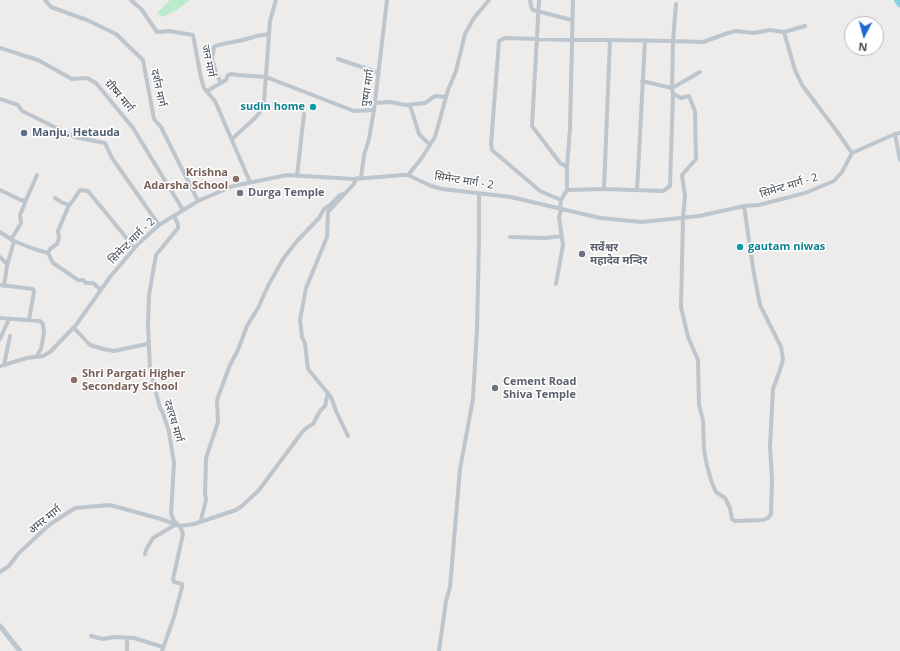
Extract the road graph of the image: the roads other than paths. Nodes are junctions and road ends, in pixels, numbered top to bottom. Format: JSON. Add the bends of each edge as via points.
{"nodes":[{"id":1,"x":45,"y":0,"type":"edge"},
{"id":2,"x":131,"y":0,"type":"edge"},
{"id":3,"x":276,"y":0,"type":"edge"},
{"id":4,"x":388,"y":0,"type":"edge"},
{"id":5,"x":489,"y":0,"type":"edge"},
{"id":6,"x":530,"y":0,"type":"edge"},
{"id":7,"x":539,"y":0,"type":"edge"},
{"id":8,"x":573,"y":0,"type":"edge"},
{"id":9,"x":676,"y":4,"type":"dead end"},
{"id":10,"x":538,"y":11,"type":"junction"},
{"id":11,"x":572,"y":20,"type":"junction"},
{"id":12,"x":806,"y":26,"type":"dead end"},
{"id":13,"x":784,"y":32,"type":"junction"},
{"id":14,"x":269,"y":34,"type":"junction"},
{"id":15,"x":538,"y":40,"type":"junction"},
{"id":16,"x":572,"y":40,"type":"junction"},
{"id":17,"x":610,"y":40,"type":"junction"},
{"id":18,"x":645,"y":41,"type":"junction"},
{"id":19,"x":673,"y":41,"type":"junction"},
{"id":20,"x":0,"y":48,"type":"edge"},
{"id":21,"x":338,"y":59,"type":"dead end"},
{"id":22,"x":700,"y":72,"type":"dead end"},
{"id":23,"x":379,"y":73,"type":"junction"},
{"id":24,"x":266,"y":77,"type":"junction"},
{"id":25,"x":642,"y":81,"type":"junction"},
{"id":26,"x":221,"y":82,"type":"junction"},
{"id":27,"x":672,"y":88,"type":"junction"},
{"id":28,"x":207,"y":91,"type":"junction"},
{"id":29,"x":673,"y":94,"type":"junction"},
{"id":30,"x":446,"y":97,"type":"junction"},
{"id":31,"x":0,"y":99,"type":"edge"},
{"id":32,"x":375,"y":102,"type":"junction"},
{"id":33,"x":410,"y":105,"type":"junction"},
{"id":34,"x":374,"y":110,"type":"junction"},
{"id":35,"x":304,"y":114,"type":"dead end"},
{"id":36,"x":900,"y":133,"type":"edge"},
{"id":37,"x":895,"y":134,"type":"junction"},
{"id":38,"x":232,"y":139,"type":"junction"},
{"id":39,"x":430,"y":145,"type":"junction"},
{"id":40,"x":852,"y":153,"type":"junction"},
{"id":41,"x":900,"y":160,"type":"edge"},
{"id":42,"x":568,"y":167,"type":"junction"},
{"id":43,"x":38,"y":175,"type":"dead end"},
{"id":44,"x":408,"y":175,"type":"junction"},
{"id":45,"x":297,"y":176,"type":"junction"},
{"id":46,"x":359,"y":178,"type":"junction"},
{"id":47,"x":250,"y":182,"type":"junction"},
{"id":48,"x":604,"y":189,"type":"junction"},
{"id":49,"x":0,"y":190,"type":"edge"},
{"id":50,"x":567,"y":190,"type":"junction"},
{"id":51,"x":637,"y":190,"type":"junction"},
{"id":52,"x":345,"y":193,"type":"junction"},
{"id":53,"x":478,"y":193,"type":"junction"},
{"id":54,"x":55,"y":198,"type":"dead end"},
{"id":55,"x":23,"y":200,"type":"junction"},
{"id":56,"x":560,"y":200,"type":"junction"},
{"id":57,"x":198,"y":201,"type":"junction"},
{"id":58,"x":69,"y":205,"type":"junction"},
{"id":59,"x":744,"y":206,"type":"junction"},
{"id":60,"x":183,"y":210,"type":"junction"},
{"id":61,"x":560,"y":210,"type":"junction"},
{"id":62,"x":174,"y":216,"type":"junction"},
{"id":63,"x":683,"y":218,"type":"junction"},
{"id":64,"x":159,"y":225,"type":"junction"},
{"id":65,"x":0,"y":232,"type":"edge"},
{"id":66,"x":562,"y":236,"type":"junction"},
{"id":67,"x":510,"y":237,"type":"dead end"},
{"id":68,"x":13,"y":240,"type":"junction"},
{"id":69,"x":134,"y":249,"type":"junction"},
{"id":70,"x":48,"y":253,"type":"junction"},
{"id":71,"x":0,"y":257,"type":"edge"},
{"id":72,"x":7,"y":264,"type":"junction"},
{"id":73,"x":556,"y":284,"type":"dead end"},
{"id":74,"x":2,"y":286,"type":"edge"},
{"id":75,"x":101,"y":290,"type":"junction"},
{"id":76,"x":0,"y":318,"type":"edge"},
{"id":77,"x":9,"y":319,"type":"junction"},
{"id":78,"x":29,"y":320,"type":"junction"},
{"id":79,"x":74,"y":328,"type":"junction"},
{"id":80,"x":10,"y":336,"type":"dead end"},
{"id":81,"x":0,"y":339,"type":"edge"},
{"id":82,"x":148,"y":342,"type":"junction"},
{"id":83,"x":36,"y":357,"type":"junction"},
{"id":84,"x":2,"y":366,"type":"edge"},
{"id":85,"x":328,"y":393,"type":"junction"},
{"id":86,"x":348,"y":436,"type":"dead end"},
{"id":87,"x":201,"y":520,"type":"junction"},
{"id":88,"x":178,"y":526,"type":"junction"},
{"id":89,"x":145,"y":554,"type":"dead end"},
{"id":90,"x":0,"y":572,"type":"edge"},
{"id":91,"x":0,"y":626,"type":"edge"},
{"id":92,"x":91,"y":636,"type":"dead end"},
{"id":93,"x":127,"y":638,"type":"junction"},
{"id":94,"x":162,"y":649,"type":"edge"},
{"id":95,"x":20,"y":651,"type":"edge"},
{"id":96,"x":127,"y":651,"type":"edge"},
{"id":97,"x":439,"y":651,"type":"edge"}],
"edges":[{"from":1,"to":57,"type":"street","name":"दर्शन मार्ग","via":[[51,7],[116,34],[143,60],[154,119],[161,127]]},
{"from":2,"to":28,"type":"street","name":"जन मार्ग","via":[[142,10],[157,32],[194,35],[201,78]]},
{"from":3,"to":14,"type":"street"},
{"from":4,"to":23,"type":"street","name":"पुष्पा मार्ग"},
{"from":5,"to":30,"type":"street","via":[[465,34],[456,71]]},
{"from":6,"to":10,"type":"street","via":[[533,10]]},
{"from":7,"to":10,"type":"street"},
{"from":8,"to":11,"type":"street"},
{"from":9,"to":19,"type":"street"},
{"from":10,"to":11,"type":"street"},
{"from":10,"to":15,"type":"street"},
{"from":11,"to":16,"type":"street"},
{"from":12,"to":13,"type":"street"},
{"from":13,"to":19,"type":"street","via":[[736,31],[704,42]]},
{"from":13,"to":40,"type":"street","via":[[802,85]]},
{"from":14,"to":24,"type":"street"},
{"from":14,"to":26,"type":"street","via":[[214,47],[212,59]]},
{"from":15,"to":16,"type":"street"},
{"from":15,"to":42,"type":"street","via":[[532,126],[560,163]]},
{"from":15,"to":56,"type":"street","via":[[505,38],[499,41],[491,144],[492,150],[540,191]]},
{"from":16,"to":17,"type":"street"},
{"from":16,"to":42,"type":"street"},
{"from":17,"to":18,"type":"street"},
{"from":17,"to":48,"type":"street"},
{"from":18,"to":19,"type":"street"},
{"from":18,"to":25,"type":"street"},
{"from":19,"to":27,"type":"street"},
{"from":20,"to":60,"type":"street","name":"ग्रीष्म मार्ग","via":[[38,60],[72,79],[87,78],[96,83],[133,128]]},
{"from":21,"to":23,"type":"street"},
{"from":22,"to":27,"type":"street"},
{"from":23,"to":32,"type":"street","name":"पुष्पा मार्ग"},
{"from":24,"to":26,"type":"street","via":[[232,74]]},
{"from":24,"to":34,"type":"street","via":[[354,111]]},
{"from":24,"to":38,"type":"street","via":[[264,102],[260,112]]},
{"from":25,"to":27,"type":"street"},
{"from":25,"to":51,"type":"street"},
{"from":26,"to":28,"type":"street"},
{"from":27,"to":29,"type":"street"},
{"from":28,"to":38,"type":"street","name":"जन मार्ग","via":[[215,101]]},
{"from":29,"to":51,"type":"street","via":[[670,186],[662,191]]},
{"from":29,"to":63,"type":"street","via":[[678,97],[689,96],[695,111],[696,159],[682,175],[685,196]]},
{"from":30,"to":33,"type":"street","via":[[435,96],[426,103]]},
{"from":30,"to":39,"type":"street","via":[[435,137]]},
{"from":31,"to":64,"type":"street","via":[[18,105],[22,110],[75,136],[105,143],[112,158]]},
{"from":32,"to":33,"type":"street"},
{"from":32,"to":34,"type":"street","name":"पुष्पा मार्ग"},
{"from":33,"to":39,"type":"street","via":[[419,134]]},
{"from":34,"to":46,"type":"street","name":"पुष्पा मार्ग"},
{"from":35,"to":45,"type":"street"},
{"from":36,"to":37,"type":"street"},
{"from":37,"to":40,"type":"street"},
{"from":37,"to":41,"type":"street"},
{"from":38,"to":47,"type":"street","name":"जन मार्ग"},
{"from":39,"to":44,"type":"street"},
{"from":40,"to":59,"type":"street","name":"सिमेन्ट मार्ग - 2","via":[[834,181],[805,193],[759,205]]},
{"from":42,"to":50,"type":"street"},
{"from":43,"to":55,"type":"street","via":[[26,200]]},
{"from":44,"to":46,"type":"street","name":"सिमेन्ट मार्ग - 2"},
{"from":44,"to":53,"type":"street","name":"सिमेन्ट मार्ग - 2","via":[[430,186]]},
{"from":45,"to":46,"type":"street","name":"सिमेन्ट मार्ग - 2"},
{"from":45,"to":47,"type":"street","name":"सिमेन्ट मार्ग - 2","via":[[287,175]]},
{"from":46,"to":52,"type":"street"},
{"from":47,"to":57,"type":"street","name":"सिमेन्ट मार्ग - 2","via":[[233,186]]},
{"from":48,"to":50,"type":"street"},
{"from":48,"to":51,"type":"street"},
{"from":49,"to":55,"type":"street"},
{"from":50,"to":56,"type":"street"},
{"from":52,"to":85,"type":"street","via":[[328,212],[327,237],[306,288],[300,320],[308,369]]},
{"from":52,"to":87,"type":"street","via":[[324,209],[279,265],[247,326],[217,401],[218,422],[206,455],[206,500]]},
{"from":53,"to":61,"type":"street","name":"सिमेन्ट मार्ग - 2","via":[[511,197]]},
{"from":53,"to":97,"type":"street","via":[[477,329],[473,399],[460,469],[450,588]]},
{"from":54,"to":58,"type":"street"},
{"from":55,"to":68,"type":"street","via":[[25,202],[20,215],[21,223]]},
{"from":56,"to":61,"type":"street"},
{"from":57,"to":60,"type":"street","name":"सिमेन्ट मार्ग - 2"},
{"from":58,"to":69,"type":"street","via":[[80,190],[88,191]]},
{"from":58,"to":70,"type":"street","via":[[58,231],[57,244]]},
{"from":59,"to":63,"type":"street","name":"सिमेन्ट मार्ग - 2"},
{"from":59,"to":63,"type":"street","via":[[760,305],[781,347],[783,359],[773,389],[770,446],[771,514],[763,520],[732,519],[725,498],[716,492],[706,466],[703,420],[699,405],[698,360],[688,338],[681,307]]},
{"from":60,"to":62,"type":"street","name":"सिमेन्ट मार्ग - 2"},
{"from":61,"to":63,"type":"street","name":"सिमेन्ट मार्ग - 2","via":[[600,218],[642,222]]},
{"from":61,"to":66,"type":"street"},
{"from":62,"to":64,"type":"street","name":"सिमेन्ट मार्ग - 2"},
{"from":62,"to":82,"type":"street","name":"दशरथ मार्ग","via":[[178,228],[156,255],[149,295]]},
{"from":64,"to":69,"type":"street","name":"सिमेन्ट मार्ग - 2"},
{"from":65,"to":68,"type":"street"},
{"from":66,"to":67,"type":"street"},
{"from":66,"to":73,"type":"street","via":[[563,245]]},
{"from":68,"to":70,"type":"street","via":[[34,250]]},
{"from":68,"to":72,"type":"street"},
{"from":69,"to":75,"type":"street","name":"सिमेन्ट मार्ग - 2"},
{"from":70,"to":75,"type":"street","via":[[53,263],[78,280],[93,283]]},
{"from":71,"to":72,"type":"street"},
{"from":72,"to":74,"type":"street"},
{"from":74,"to":78,"type":"street","via":[[33,289]]},
{"from":75,"to":79,"type":"street","name":"सिमेन्ट मार्ग - 2"},
{"from":76,"to":77,"type":"street"},
{"from":77,"to":78,"type":"street"},
{"from":77,"to":81,"type":"street"},
{"from":78,"to":83,"type":"street","via":[[43,324],[41,349]]},
{"from":79,"to":82,"type":"street","via":[[90,345],[103,349],[114,351]]},
{"from":79,"to":83,"type":"street","name":"सिमेन्ट मार्ग - 2","via":[[50,352]]},
{"from":80,"to":84,"type":"street"},
{"from":82,"to":88,"type":"street","name":"दशरथ मार्ग","via":[[150,370],[169,432],[174,463],[171,514]]},
{"from":83,"to":84,"type":"street","name":"सिमेन्ट मार्ग - 2"},
{"from":85,"to":86,"type":"street"},
{"from":85,"to":87,"type":"street","via":[[325,406],[313,424],[304,431],[266,483],[254,495],[236,510]]},
{"from":87,"to":88,"type":"street"},
{"from":88,"to":89,"type":"street","via":[[168,528],[152,538]]},
{"from":88,"to":90,"type":"street","name":"अमर मार्ग","via":[[110,505],[75,508],[50,525]]},
{"from":88,"to":94,"type":"street","name":"दशरथ मार्ग","via":[[183,534],[173,579],[174,582],[182,584],[182,587]]},
{"from":91,"to":95,"type":"street"},
{"from":92,"to":93,"type":"street","via":[[103,639]]},
{"from":93,"to":94,"type":"street","via":[[134,638]]},
{"from":93,"to":96,"type":"street"}]}
